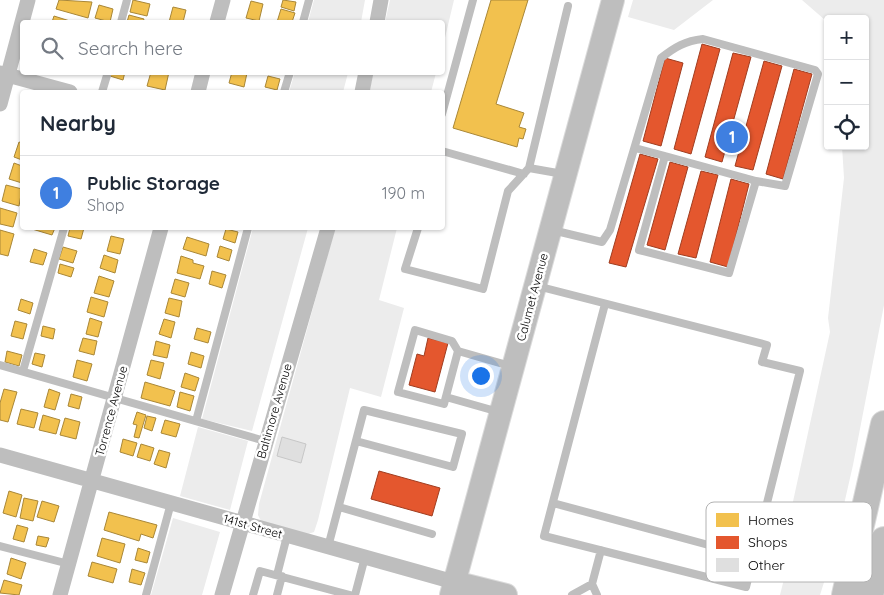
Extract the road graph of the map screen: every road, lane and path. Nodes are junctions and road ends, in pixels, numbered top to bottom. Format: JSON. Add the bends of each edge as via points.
{"nodes":[{"id":1,"x":28,"y":0,"type":"edge"},
{"id":2,"x":127,"y":0,"type":"edge"},
{"id":3,"x":223,"y":0,"type":"edge"},
{"id":4,"x":309,"y":0,"type":"edge"},
{"id":5,"x":381,"y":0,"type":"edge"},
{"id":6,"x":473,"y":0,"type":"edge"},
{"id":7,"x":613,"y":0,"type":"edge"},
{"id":8,"x":568,"y":6,"type":"dead end"},
{"id":9,"x":22,"y":20,"type":"edge"},
{"id":10,"x":122,"y":20,"type":"edge"},
{"id":11,"x":218,"y":20,"type":"edge"},
{"id":12,"x":304,"y":20,"type":"edge"},
{"id":13,"x":377,"y":20,"type":"edge"},
{"id":14,"x":20,"y":25,"type":"edge"},
{"id":15,"x":4,"y":74,"type":"edge"},
{"id":16,"x":107,"y":75,"type":"edge"},
{"id":17,"x":202,"y":75,"type":"edge"},
{"id":18,"x":289,"y":75,"type":"edge"},
{"id":19,"x":365,"y":75,"type":"edge"},
{"id":20,"x":63,"y":90,"type":"edge"},
{"id":21,"x":103,"y":90,"type":"edge"},
{"id":22,"x":198,"y":90,"type":"edge"},
{"id":23,"x":285,"y":90,"type":"edge"},
{"id":24,"x":362,"y":90,"type":"edge"},
{"id":25,"x":445,"y":103,"type":"edge"},
{"id":26,"x":0,"y":104,"type":"edge"},
{"id":27,"x":635,"y":148,"type":"junction"},
{"id":28,"x":445,"y":152,"type":"edge"},
{"id":29,"x":665,"y":156,"type":"junction"},
{"id":30,"x":526,"y":171,"type":"junction"},
{"id":31,"x":565,"y":174,"type":"junction"},
{"id":32,"x":756,"y":181,"type":"junction"},
{"id":33,"x":550,"y":229,"type":"junction"},
{"id":34,"x":63,"y":230,"type":"edge"},
{"id":35,"x":160,"y":230,"type":"edge"},
{"id":36,"x":247,"y":230,"type":"edge"},
{"id":37,"x":327,"y":230,"type":"edge"},
{"id":38,"x":417,"y":230,"type":"edge"},
{"id":39,"x":535,"y":286,"type":"junction"},
{"id":40,"x":605,"y":304,"type":"junction"},
{"id":41,"x":458,"y":351,"type":"junction"},
{"id":42,"x":0,"y":365,"type":"edge"},
{"id":43,"x":512,"y":367,"type":"junction"},
{"id":44,"x":23,"y":371,"type":"junction"},
{"id":45,"x":446,"y":397,"type":"junction"},
{"id":46,"x":114,"y":398,"type":"junction"},
{"id":47,"x":500,"y":413,"type":"junction"},
{"id":48,"x":196,"y":421,"type":"junction"},
{"id":49,"x":884,"y":424,"type":"edge"},
{"id":50,"x":265,"y":441,"type":"junction"},
{"id":51,"x":356,"y":442,"type":"junction"},
{"id":52,"x":0,"y":455,"type":"edge"},
{"id":53,"x":92,"y":481,"type":"junction"},
{"id":54,"x":767,"y":502,"type":"edge"},
{"id":55,"x":866,"y":502,"type":"edge"},
{"id":56,"x":171,"y":503,"type":"junction"},
{"id":57,"x":553,"y":503,"type":"junction"},
{"id":58,"x":339,"y":507,"type":"junction"},
{"id":59,"x":241,"y":523,"type":"junction"},
{"id":60,"x":432,"y":534,"type":"dead end"},
{"id":61,"x":287,"y":536,"type":"junction"},
{"id":62,"x":884,"y":540,"type":"edge"},
{"id":63,"x":706,"y":544,"type":"edge"},
{"id":64,"x":0,"y":546,"type":"edge"},
{"id":65,"x":328,"y":547,"type":"junction"},
{"id":66,"x":601,"y":550,"type":"junction"},
{"id":67,"x":365,"y":557,"type":"junction"},
{"id":68,"x":69,"y":564,"type":"junction"},
{"id":69,"x":279,"y":576,"type":"junction"},
{"id":70,"x":706,"y":577,"type":"edge"},
{"id":71,"x":726,"y":582,"type":"edge"},
{"id":72,"x":747,"y":582,"type":"edge"},
{"id":73,"x":848,"y":582,"type":"edge"},
{"id":74,"x":592,"y":584,"type":"junction"},
{"id":75,"x":452,"y":589,"type":"edge"},
{"id":76,"x":60,"y":595,"type":"edge"},
{"id":77,"x":146,"y":595,"type":"edge"},
{"id":78,"x":222,"y":595,"type":"edge"},
{"id":79,"x":253,"y":595,"type":"edge"},
{"id":80,"x":277,"y":595,"type":"edge"},
{"id":81,"x":350,"y":595,"type":"edge"},
{"id":82,"x":354,"y":595,"type":"edge"},
{"id":83,"x":506,"y":595,"type":"edge"},
{"id":84,"x":572,"y":595,"type":"edge"},
{"id":85,"x":597,"y":595,"type":"edge"},
{"id":86,"x":845,"y":595,"type":"edge"},
{"id":87,"x":870,"y":595,"type":"edge"}],
"edges":[{"from":1,"to":9,"type":"street"},
{"from":2,"to":10,"type":"lane"},
{"from":3,"to":11,"type":"street"},
{"from":4,"to":12,"type":"lane"},
{"from":5,"to":13,"type":"street"},
{"from":6,"to":25,"type":"lane"},
{"from":7,"to":31,"type":"main road","name":"Calumet Avenue"},
{"from":8,"to":30,"type":"lane"},
{"from":14,"to":15,"type":"street"},
{"from":15,"to":20,"type":"street"},
{"from":15,"to":26,"type":"street"},
{"from":16,"to":21,"type":"lane"},
{"from":17,"to":22,"type":"street"},
{"from":18,"to":23,"type":"lane"},
{"from":19,"to":24,"type":"street"},
{"from":27,"to":29,"type":"lane"},
{"from":27,"to":32,"type":"lane","via":[[661,58],[689,40],[703,40],[815,70],[817,80],[785,186]]},
{"from":27,"to":33,"type":"lane","via":[[616,214],[602,242]]},
{"from":28,"to":30,"type":"lane"},
{"from":29,"to":32,"type":"lane"},
{"from":29,"to":32,"type":"lane","via":[[639,250],[729,274]]},
{"from":30,"to":31,"type":"lane"},
{"from":30,"to":38,"type":"lane","via":[[508,191],[483,289],[405,269]]},
{"from":31,"to":33,"type":"main road","name":"Calumet Avenue"},
{"from":33,"to":39,"type":"main road","name":"Calumet Avenue"},
{"from":34,"to":44,"type":"lane"},
{"from":35,"to":46,"type":"street","name":"Torrence Avenue"},
{"from":36,"to":48,"type":"lane"},
{"from":37,"to":50,"type":"street","name":"Baltimore Avenue"},
{"from":39,"to":40,"type":"lane"},
{"from":39,"to":43,"type":"main road","name":"Calumet Avenue"},
{"from":40,"to":54,"type":"lane","via":[[767,345],[762,362],[800,371]]},
{"from":40,"to":57,"type":"lane"},
{"from":41,"to":43,"type":"lane"},
{"from":41,"to":45,"type":"lane"},
{"from":41,"to":45,"type":"lane","via":[[452,341],[415,330],[398,392],[444,404]]},
{"from":42,"to":44,"type":"lane"},
{"from":43,"to":47,"type":"main road","name":"Calumet Avenue"},
{"from":44,"to":46,"type":"lane"},
{"from":45,"to":47,"type":"lane"},
{"from":46,"to":48,"type":"lane"},
{"from":46,"to":53,"type":"street","name":"Torrence Avenue"},
{"from":47,"to":75,"type":"main road","name":"Calumet Avenue"},
{"from":48,"to":50,"type":"lane"},
{"from":49,"to":55,"type":"highway"},
{"from":50,"to":59,"type":"street","name":"Baltimore Avenue"},
{"from":51,"to":51,"type":"lane","via":[[453,467],[462,434],[364,410]]},
{"from":51,"to":58,"type":"lane"},
{"from":52,"to":53,"type":"street","name":"141st Street"},
{"from":53,"to":56,"type":"street","name":"141st Street"},
{"from":53,"to":68,"type":"street","name":"Torrence Avenue"},
{"from":56,"to":59,"type":"street","name":"141st Street"},
{"from":56,"to":77,"type":"lane"},
{"from":57,"to":63,"type":"lane"},
{"from":57,"to":66,"type":"lane","via":[[544,536]]},
{"from":58,"to":60,"type":"lane"},
{"from":58,"to":65,"type":"lane"},
{"from":59,"to":61,"type":"street","name":"141st Street"},
{"from":59,"to":78,"type":"street","name":"Baltimore Avenue"},
{"from":61,"to":65,"type":"street","name":"141st Street"},
{"from":61,"to":69,"type":"lane"},
{"from":62,"to":87,"type":"highway"},
{"from":64,"to":68,"type":"lane"},
{"from":65,"to":67,"type":"street","name":"141st Street"},
{"from":66,"to":70,"type":"lane"},
{"from":66,"to":74,"type":"lane"},
{"from":67,"to":75,"type":"street","name":"141st Street"},
{"from":67,"to":82,"type":"lane"},
{"from":68,"to":76,"type":"street","name":"Torrence Avenue"},
{"from":69,"to":79,"type":"lane","via":[[260,571]]},
{"from":69,"to":80,"type":"lane"},
{"from":69,"to":81,"type":"lane"},
{"from":71,"to":72,"type":"lane","via":[[746,587]]},
{"from":73,"to":86,"type":"highway"},
{"from":74,"to":84,"type":"lane"},
{"from":74,"to":85,"type":"lane"},
{"from":75,"to":83,"type":"main road","name":"141st Street"}]}
